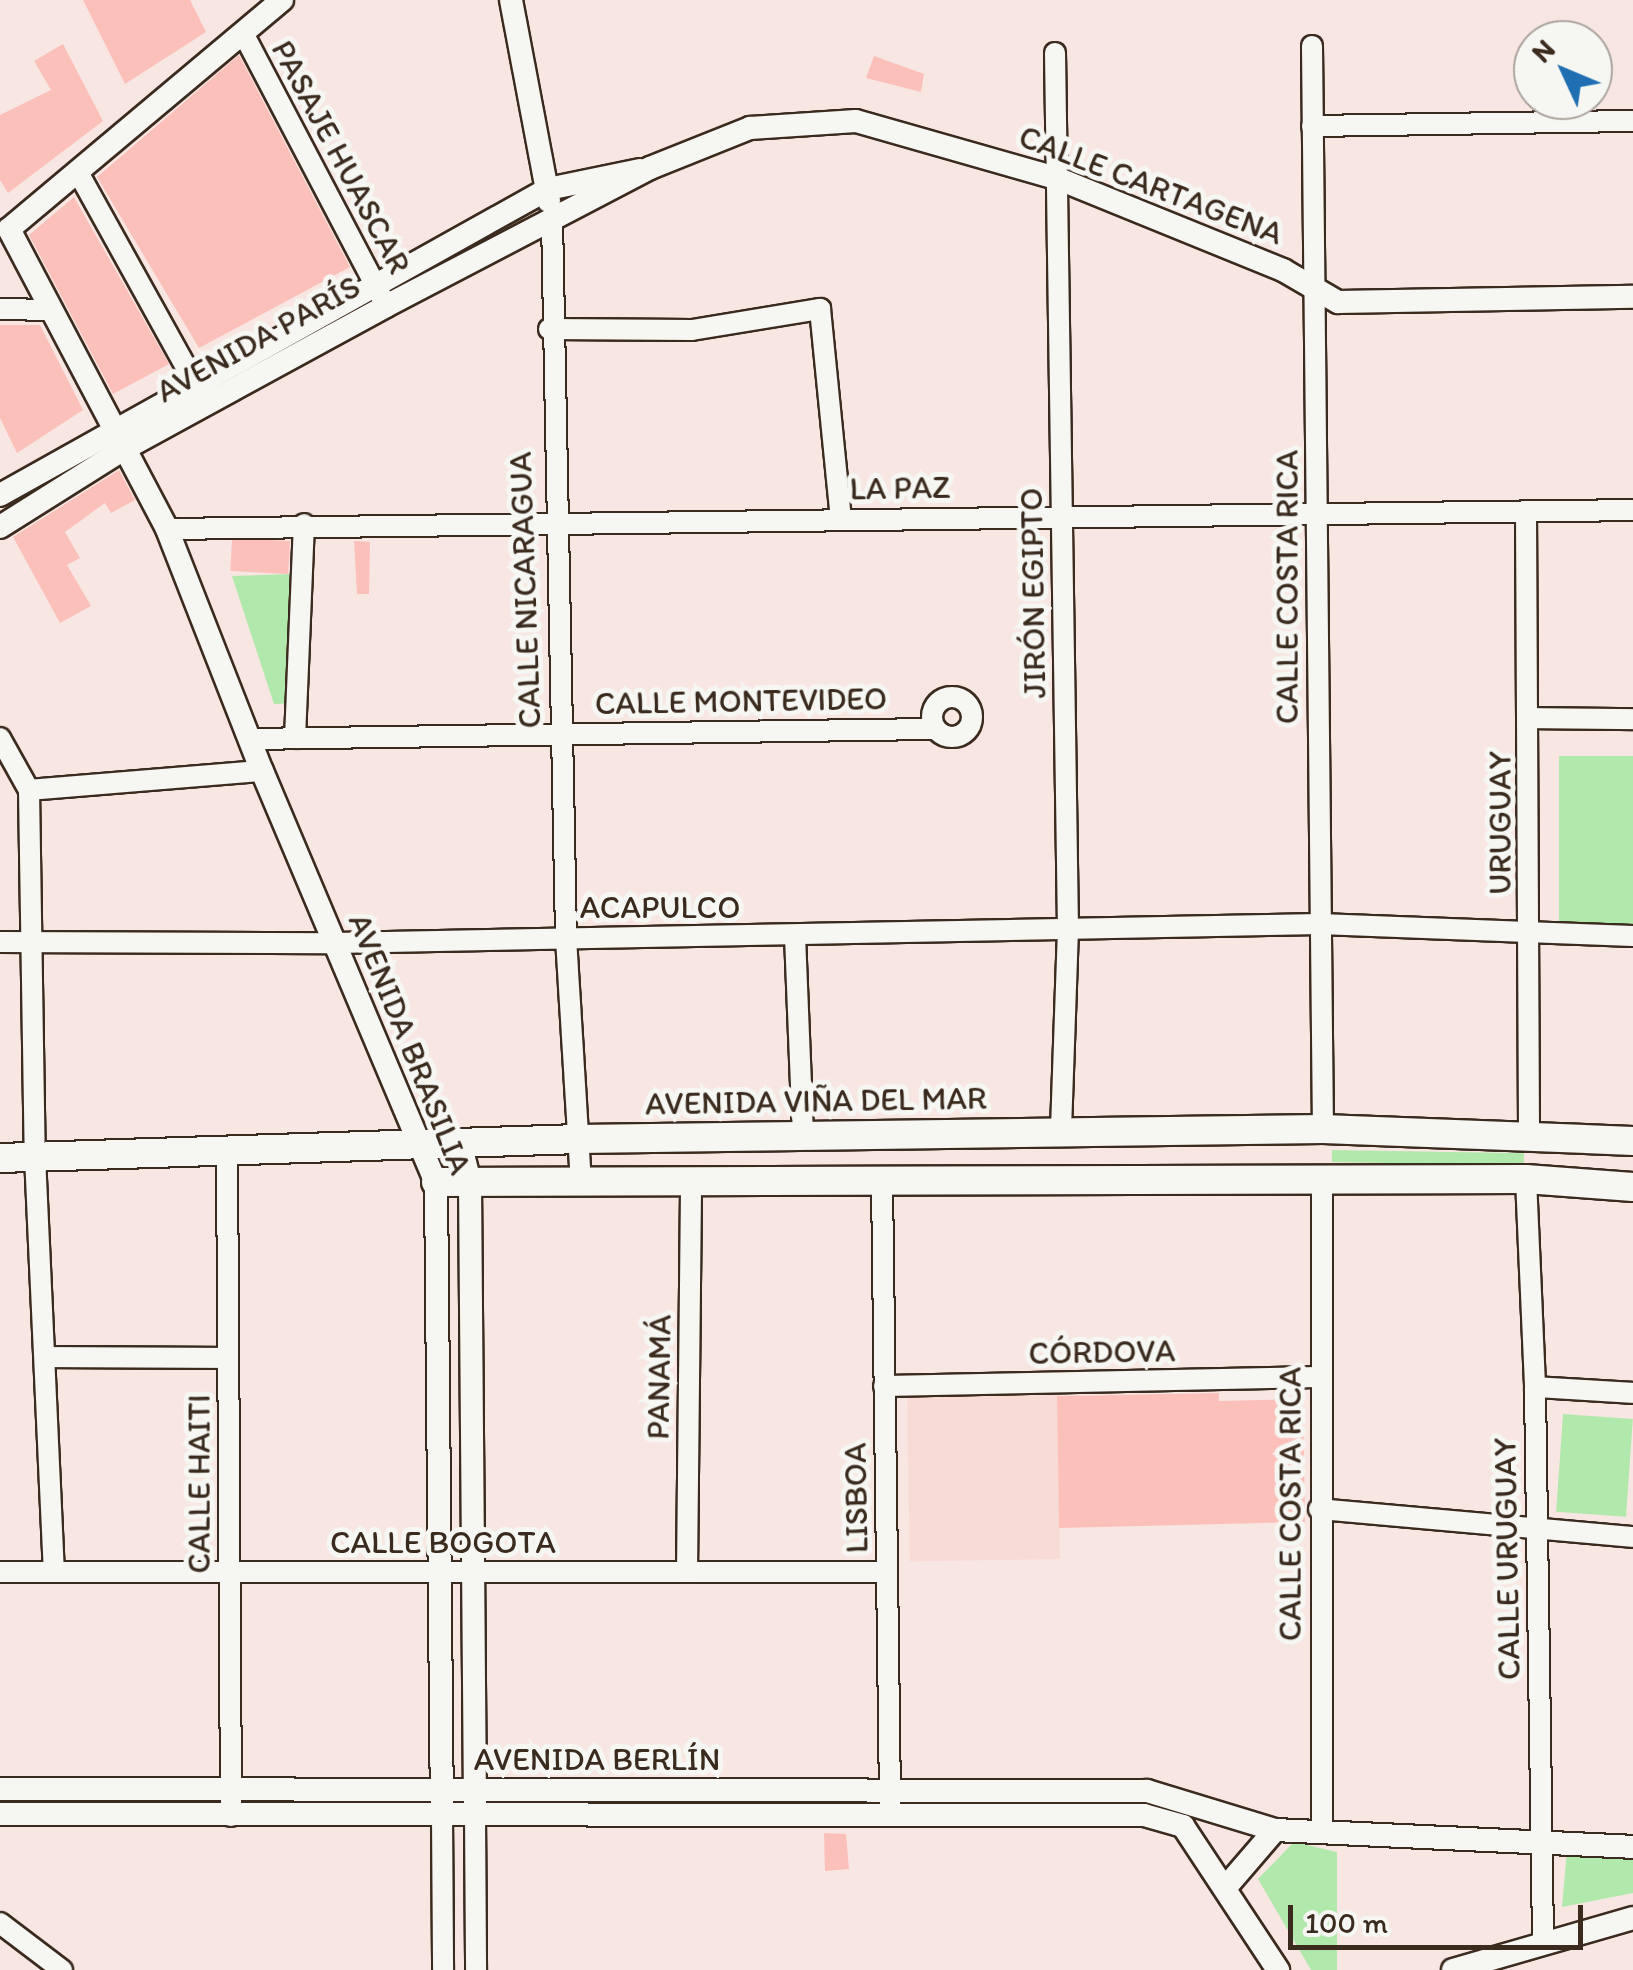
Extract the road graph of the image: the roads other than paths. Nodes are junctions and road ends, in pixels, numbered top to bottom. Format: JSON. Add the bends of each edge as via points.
{"nodes":[{"id":1,"x":282,"y":0,"type":"edge"},
{"id":2,"x":511,"y":0,"type":"edge"},
{"id":3,"x":244,"y":35,"type":"junction"},
{"id":4,"x":1312,"y":46,"type":"dead end"},
{"id":5,"x":1054,"y":53,"type":"dead end"},
{"id":6,"x":1633,"y":121,"type":"edge"},
{"id":7,"x":1312,"y":126,"type":"junction"},
{"id":8,"x":650,"y":168,"type":"junction"},
{"id":9,"x":79,"y":174,"type":"junction"},
{"id":10,"x":1060,"y":179,"type":"junction"},
{"id":11,"x":548,"y":190,"type":"junction"},
{"id":12,"x":552,"y":219,"type":"junction"},
{"id":13,"x":4,"y":221,"type":"edge"},
{"id":14,"x":374,"y":284,"type":"junction"},
{"id":15,"x":1316,"y":291,"type":"junction"},
{"id":16,"x":1633,"y":298,"type":"edge"},
{"id":17,"x":386,"y":306,"type":"junction"},
{"id":18,"x":0,"y":309,"type":"edge"},
{"id":19,"x":51,"y":310,"type":"junction"},
{"id":20,"x":550,"y":328,"type":"junction"},
{"id":21,"x":195,"y":383,"type":"junction"},
{"id":22,"x":112,"y":428,"type":"junction"},
{"id":23,"x":124,"y":449,"type":"junction"},
{"id":24,"x":0,"y":495,"type":"edge"},
{"id":25,"x":1633,"y":510,"type":"edge"},
{"id":26,"x":1526,"y":512,"type":"junction"},
{"id":27,"x":1316,"y":514,"type":"junction"},
{"id":28,"x":1062,"y":516,"type":"junction"},
{"id":29,"x":842,"y":519,"type":"junction"},
{"id":30,"x":556,"y":522,"type":"junction"},
{"id":31,"x":304,"y":524,"type":"junction"},
{"id":32,"x":0,"y":527,"type":"edge"},
{"id":33,"x":167,"y":529,"type":"junction"},
{"id":34,"x":1531,"y":718,"type":"junction"},
{"id":35,"x":1633,"y":720,"type":"edge"},
{"id":36,"x":935,"y":729,"type":"dead end"},
{"id":37,"x":562,"y":733,"type":"junction"},
{"id":38,"x":0,"y":738,"type":"edge"},
{"id":39,"x":295,"y":738,"type":"junction"},
{"id":40,"x":249,"y":739,"type":"junction"},
{"id":41,"x":262,"y":771,"type":"junction"},
{"id":42,"x":30,"y":790,"type":"junction"},
{"id":43,"x":1320,"y":924,"type":"junction"},
{"id":44,"x":1068,"y":929,"type":"junction"},
{"id":45,"x":1530,"y":934,"type":"junction"},
{"id":46,"x":795,"y":936,"type":"junction"},
{"id":47,"x":1633,"y":936,"type":"edge"},
{"id":48,"x":566,"y":938,"type":"junction"},
{"id":49,"x":0,"y":942,"type":"edge"},
{"id":50,"x":32,"y":942,"type":"junction"},
{"id":51,"x":335,"y":943,"type":"junction"},
{"id":52,"x":1323,"y":1128,"type":"junction"},
{"id":53,"x":1061,"y":1133,"type":"junction"},
{"id":54,"x":1529,"y":1134,"type":"junction"},
{"id":55,"x":803,"y":1136,"type":"junction"},
{"id":56,"x":579,"y":1140,"type":"junction"},
{"id":57,"x":1633,"y":1141,"type":"edge"},
{"id":58,"x":461,"y":1146,"type":"junction"},
{"id":59,"x":421,"y":1147,"type":"junction"},
{"id":60,"x":226,"y":1152,"type":"junction"},
{"id":61,"x":35,"y":1156,"type":"junction"},
{"id":62,"x":0,"y":1158,"type":"edge"},
{"id":63,"x":1322,"y":1178,"type":"junction"},
{"id":64,"x":1526,"y":1178,"type":"junction"},
{"id":65,"x":882,"y":1181,"type":"junction"},
{"id":66,"x":436,"y":1182,"type":"junction"},
{"id":67,"x":470,"y":1182,"type":"junction"},
{"id":68,"x":581,"y":1182,"type":"junction"},
{"id":69,"x":691,"y":1182,"type":"junction"},
{"id":70,"x":1633,"y":1187,"type":"edge"},
{"id":71,"x":47,"y":1357,"type":"junction"},
{"id":72,"x":228,"y":1358,"type":"junction"},
{"id":73,"x":1320,"y":1377,"type":"junction"},
{"id":74,"x":884,"y":1386,"type":"junction"},
{"id":75,"x":1536,"y":1388,"type":"junction"},
{"id":76,"x":1633,"y":1393,"type":"edge"},
{"id":77,"x":1319,"y":1509,"type":"junction"},
{"id":78,"x":1537,"y":1526,"type":"junction"},
{"id":79,"x":1633,"y":1538,"type":"edge"},
{"id":80,"x":0,"y":1572,"type":"edge"},
{"id":81,"x":54,"y":1572,"type":"junction"},
{"id":82,"x":230,"y":1572,"type":"junction"},
{"id":83,"x":440,"y":1572,"type":"junction"},
{"id":84,"x":473,"y":1572,"type":"junction"},
{"id":85,"x":686,"y":1572,"type":"junction"},
{"id":86,"x":886,"y":1572,"type":"junction"},
{"id":87,"x":0,"y":1789,"type":"edge"},
{"id":88,"x":230,"y":1791,"type":"junction"},
{"id":89,"x":442,"y":1791,"type":"junction"},
{"id":90,"x":475,"y":1791,"type":"junction"},
{"id":91,"x":889,"y":1791,"type":"junction"},
{"id":92,"x":1192,"y":1801,"type":"junction"},
{"id":93,"x":0,"y":1814,"type":"edge"},
{"id":94,"x":890,"y":1815,"type":"junction"},
{"id":95,"x":231,"y":1816,"type":"junction"},
{"id":96,"x":442,"y":1816,"type":"junction"},
{"id":97,"x":475,"y":1816,"type":"junction"},
{"id":98,"x":1182,"y":1826,"type":"junction"},
{"id":99,"x":1275,"y":1830,"type":"junction"},
{"id":100,"x":1322,"y":1830,"type":"junction"},
{"id":101,"x":1540,"y":1839,"type":"junction"},
{"id":102,"x":1633,"y":1847,"type":"edge"},
{"id":103,"x":1226,"y":1887,"type":"junction"},
{"id":104,"x":1633,"y":1918,"type":"edge"},
{"id":105,"x":0,"y":1923,"type":"edge"},
{"id":106,"x":1543,"y":1939,"type":"junction"},
{"id":107,"x":56,"y":1969,"type":"edge"},
{"id":108,"x":443,"y":1970,"type":"edge"},
{"id":109,"x":476,"y":1970,"type":"edge"},
{"id":110,"x":1278,"y":1970,"type":"edge"},
{"id":111,"x":1453,"y":1970,"type":"edge"}],
"edges":[{"from":1,"to":3,"type":"street"},
{"from":2,"to":11,"type":"street","name":"CALLE NICARAGUA"},
{"from":3,"to":9,"type":"street"},
{"from":3,"to":14,"type":"street","name":"PASAJE HUASCAR"},
{"from":4,"to":7,"type":"street","name":"CALLE COSTA RICA"},
{"from":5,"to":10,"type":"street","name":"JIRÓN EGIPTO"},
{"from":6,"to":7,"type":"street"},
{"from":7,"to":15,"type":"street","name":"CALLE COSTA RICA"},
{"from":8,"to":10,"type":"street","name":"CALLE CARTAGENA","via":[[750,128],[856,121]]},
{"from":8,"to":11,"type":"street","name":"CALLE CARTAGENA"},
{"from":8,"to":12,"type":"street","name":"CALLE CARTAGENA"},
{"from":9,"to":13,"type":"street"},
{"from":9,"to":21,"type":"street"},
{"from":10,"to":15,"type":"street","name":"CALLE CARTAGENA","via":[[1283,270]]},
{"from":10,"to":28,"type":"street","name":"JIRÓN EGIPTO"},
{"from":11,"to":12,"type":"street","name":"CALLE NICARAGUA"},
{"from":11,"to":14,"type":"street","name":"AVENIDA PARÍS"},
{"from":12,"to":17,"type":"street","name":"AVENIDA PARÍS"},
{"from":12,"to":20,"type":"street","name":"CALLE NICARAGUA"},
{"from":13,"to":19,"type":"street","name":"AVENIDA BRASILIA"},
{"from":14,"to":17,"type":"street","name":"PASAJE HUASCAR"},
{"from":14,"to":21,"type":"street","name":"AVENIDA PARÍS"},
{"from":15,"to":16,"type":"street","name":"CALLE CARTAGENA","via":[[1338,302]]},
{"from":15,"to":27,"type":"street","name":"CALLE COSTA RICA"},
{"from":17,"to":23,"type":"street","name":"AVENIDA PARÍS"},
{"from":18,"to":19,"type":"street"},
{"from":19,"to":22,"type":"street","name":"AVENIDA BRASILIA"},
{"from":20,"to":29,"type":"street","via":[[692,330],[820,309]]},
{"from":20,"to":30,"type":"street","name":"CALLE NICARAGUA"},
{"from":21,"to":22,"type":"street","name":"AVENIDA PARÍS"},
{"from":22,"to":23,"type":"street","name":"AVENIDA BRASILIA"},
{"from":22,"to":24,"type":"street","name":"AVENIDA PARÍS"},
{"from":23,"to":32,"type":"street","name":"AVENIDA PARÍS"},
{"from":23,"to":33,"type":"street","name":"AVENIDA BRASILIA"},
{"from":25,"to":26,"type":"street","name":"LA PAZ"},
{"from":26,"to":27,"type":"street","name":"LA PAZ"},
{"from":26,"to":34,"type":"street","name":"URUGUAY"},
{"from":27,"to":28,"type":"street","name":"LA PAZ"},
{"from":27,"to":43,"type":"street","name":"CALLE COSTA RICA"},
{"from":28,"to":29,"type":"street","name":"LA PAZ"},
{"from":28,"to":44,"type":"street","name":"JIRÓN EGIPTO"},
{"from":29,"to":30,"type":"street","name":"LA PAZ"},
{"from":30,"to":31,"type":"street","name":"LA PAZ"},
{"from":30,"to":37,"type":"street","name":"CALLE NICARAGUA"},
{"from":31,"to":33,"type":"street","name":"LA PAZ"},
{"from":31,"to":39,"type":"street"},
{"from":33,"to":40,"type":"street","name":"AVENIDA BRASILIA"},
{"from":34,"to":35,"type":"street"},
{"from":34,"to":45,"type":"street","name":"URUGUAY"},
{"from":36,"to":37,"type":"street","name":"CALLE MONTEVIDEO"},
{"from":37,"to":39,"type":"street","name":"CALLE MONTEVIDEO"},
{"from":37,"to":48,"type":"street","name":"CALLE NICARAGUA"},
{"from":38,"to":42,"type":"street"},
{"from":39,"to":40,"type":"street","name":"CALLE MONTEVIDEO"},
{"from":40,"to":41,"type":"street","name":"AVENIDA BRASILIA"},
{"from":41,"to":42,"type":"street"},
{"from":41,"to":51,"type":"street","name":"AVENIDA BRASILIA"},
{"from":42,"to":50,"type":"street"},
{"from":43,"to":44,"type":"street","name":"ACAPULCO"},
{"from":43,"to":45,"type":"street","name":"ACAPULCO"},
{"from":43,"to":52,"type":"street","name":"CALLE COSTA RICA"},
{"from":44,"to":46,"type":"street","name":"ACAPULCO"},
{"from":44,"to":53,"type":"street","name":"JIRÓN EGIPTO"},
{"from":45,"to":47,"type":"street","name":"ACAPULCO"},
{"from":45,"to":54,"type":"street","name":"URUGUAY"},
{"from":46,"to":48,"type":"street","name":"ACAPULCO"},
{"from":46,"to":55,"type":"street"},
{"from":48,"to":51,"type":"street","name":"ACAPULCO"},
{"from":48,"to":56,"type":"street","name":"CALLE NICARAGUA"},
{"from":49,"to":50,"type":"street","name":"ACAPULCO"},
{"from":50,"to":51,"type":"street","name":"ACAPULCO"},
{"from":50,"to":61,"type":"street"},
{"from":51,"to":59,"type":"street","name":"AVENIDA BRASILIA"},
{"from":52,"to":53,"type":"main road","name":"AVENIDA VIÑA DEL MAR"},
{"from":52,"to":54,"type":"main road","name":"AVENIDA VIÑA DEL MAR"},
{"from":53,"to":55,"type":"main road","name":"AVENIDA VIÑA DEL MAR"},
{"from":54,"to":57,"type":"main road","name":"AVENIDA VIÑA DEL MAR"},
{"from":55,"to":56,"type":"main road","name":"AVENIDA VIÑA DEL MAR"},
{"from":56,"to":58,"type":"main road","name":"AVENIDA VIÑA DEL MAR"},
{"from":56,"to":68,"type":"street","name":"CALLE NICARAGUA"},
{"from":58,"to":59,"type":"main road","name":"AVENIDA VIÑA DEL MAR"},
{"from":58,"to":67,"type":"street","name":"AVENIDA BRASILIA"},
{"from":59,"to":60,"type":"main road","name":"AVENIDA VIÑA DEL MAR"},
{"from":59,"to":66,"type":"street","name":"AVENIDA BRASILIA"},
{"from":60,"to":61,"type":"main road","name":"AVENIDA VIÑA DEL MAR"},
{"from":60,"to":72,"type":"street","name":"CALLE HAITI"},
{"from":61,"to":62,"type":"main road","name":"AVENIDA VIÑA DEL MAR"},
{"from":61,"to":71,"type":"street"},
{"from":63,"to":64,"type":"main road"},
{"from":63,"to":65,"type":"main road"},
{"from":63,"to":73,"type":"street","name":"CALLE COSTA RICA"},
{"from":64,"to":70,"type":"main road"},
{"from":64,"to":75,"type":"street","name":"CALLE URUGUAY"},
{"from":65,"to":69,"type":"main road"},
{"from":65,"to":74,"type":"street","name":"LISBOA"},
{"from":66,"to":67,"type":"main road"},
{"from":66,"to":83,"type":"street","name":"AVENIDA BRASILIA"},
{"from":67,"to":68,"type":"main road"},
{"from":67,"to":84,"type":"street","name":"AVENIDA BRASILIA"},
{"from":68,"to":69,"type":"main road"},
{"from":69,"to":85,"type":"street","name":"PANAMÁ"},
{"from":71,"to":72,"type":"street"},
{"from":71,"to":81,"type":"street"},
{"from":72,"to":82,"type":"street","name":"CALLE HAITI"},
{"from":73,"to":74,"type":"street","name":"CÓRDOVA"},
{"from":73,"to":77,"type":"street","name":"CALLE COSTA RICA"},
{"from":74,"to":86,"type":"street","name":"LISBOA"},
{"from":75,"to":76,"type":"street"},
{"from":75,"to":78,"type":"street","name":"CALLE URUGUAY"},
{"from":77,"to":78,"type":"street"},
{"from":77,"to":100,"type":"street","name":"CALLE COSTA RICA"},
{"from":78,"to":79,"type":"street"},
{"from":78,"to":101,"type":"street","name":"CALLE URUGUAY"},
{"from":80,"to":81,"type":"street","name":"CALLE BOGOTA"},
{"from":81,"to":82,"type":"street","name":"CALLE BOGOTA"},
{"from":82,"to":83,"type":"street","name":"CALLE BOGOTA"},
{"from":82,"to":88,"type":"street","name":"CALLE HAITI"},
{"from":83,"to":84,"type":"street","name":"CALLE BOGOTA"},
{"from":83,"to":89,"type":"street","name":"AVENIDA BRASILIA"},
{"from":84,"to":85,"type":"street","name":"CALLE BOGOTA"},
{"from":84,"to":90,"type":"street","name":"AVENIDA BRASILIA"},
{"from":85,"to":86,"type":"street","name":"CALLE BOGOTA"},
{"from":86,"to":91,"type":"street","name":"LISBOA"},
{"from":87,"to":88,"type":"street","name":"AVENIDA BERLÍN"},
{"from":88,"to":89,"type":"street","name":"AVENIDA BERLÍN"},
{"from":88,"to":95,"type":"street","name":"CALLE HAITI"},
{"from":89,"to":90,"type":"street","name":"AVENIDA BERLÍN"},
{"from":89,"to":96,"type":"street","name":"AVENIDA BRASILIA"},
{"from":90,"to":91,"type":"street","name":"AVENIDA BERLÍN"},
{"from":90,"to":97,"type":"street","name":"AVENIDA BRASILIA"},
{"from":91,"to":92,"type":"street","name":"AVENIDA BERLÍN","via":[[1148,1791]]},
{"from":91,"to":94,"type":"street","name":"LISBOA"},
{"from":92,"to":98,"type":"street"},
{"from":92,"to":99,"type":"street","name":"AVENIDA BERLÍN"},
{"from":93,"to":95,"type":"street","name":"AVENIDA BERLÍN"},
{"from":94,"to":97,"type":"street","name":"AVENIDA BERLÍN"},
{"from":94,"to":98,"type":"street","name":"AVENIDA BERLÍN","via":[[1144,1815]]},
{"from":95,"to":96,"type":"street","name":"AVENIDA BERLÍN"},
{"from":96,"to":97,"type":"street","name":"AVENIDA BERLÍN"},
{"from":96,"to":108,"type":"street","name":"AVENIDA BRASILIA"},
{"from":97,"to":109,"type":"street","name":"AVENIDA BRASILIA"},
{"from":98,"to":103,"type":"street"},
{"from":99,"to":100,"type":"street","name":"AVENIDA BERLÍN"},
{"from":99,"to":103,"type":"street"},
{"from":100,"to":101,"type":"street","name":"AVENIDA BERLÍN"},
{"from":101,"to":102,"type":"street","name":"AVENIDA BERLÍN"},
{"from":101,"to":106,"type":"street","name":"CALLE URUGUAY"},
{"from":103,"to":110,"type":"street"},
{"from":104,"to":106,"type":"street"},
{"from":105,"to":107,"type":"street"},
{"from":106,"to":111,"type":"street"}]}
